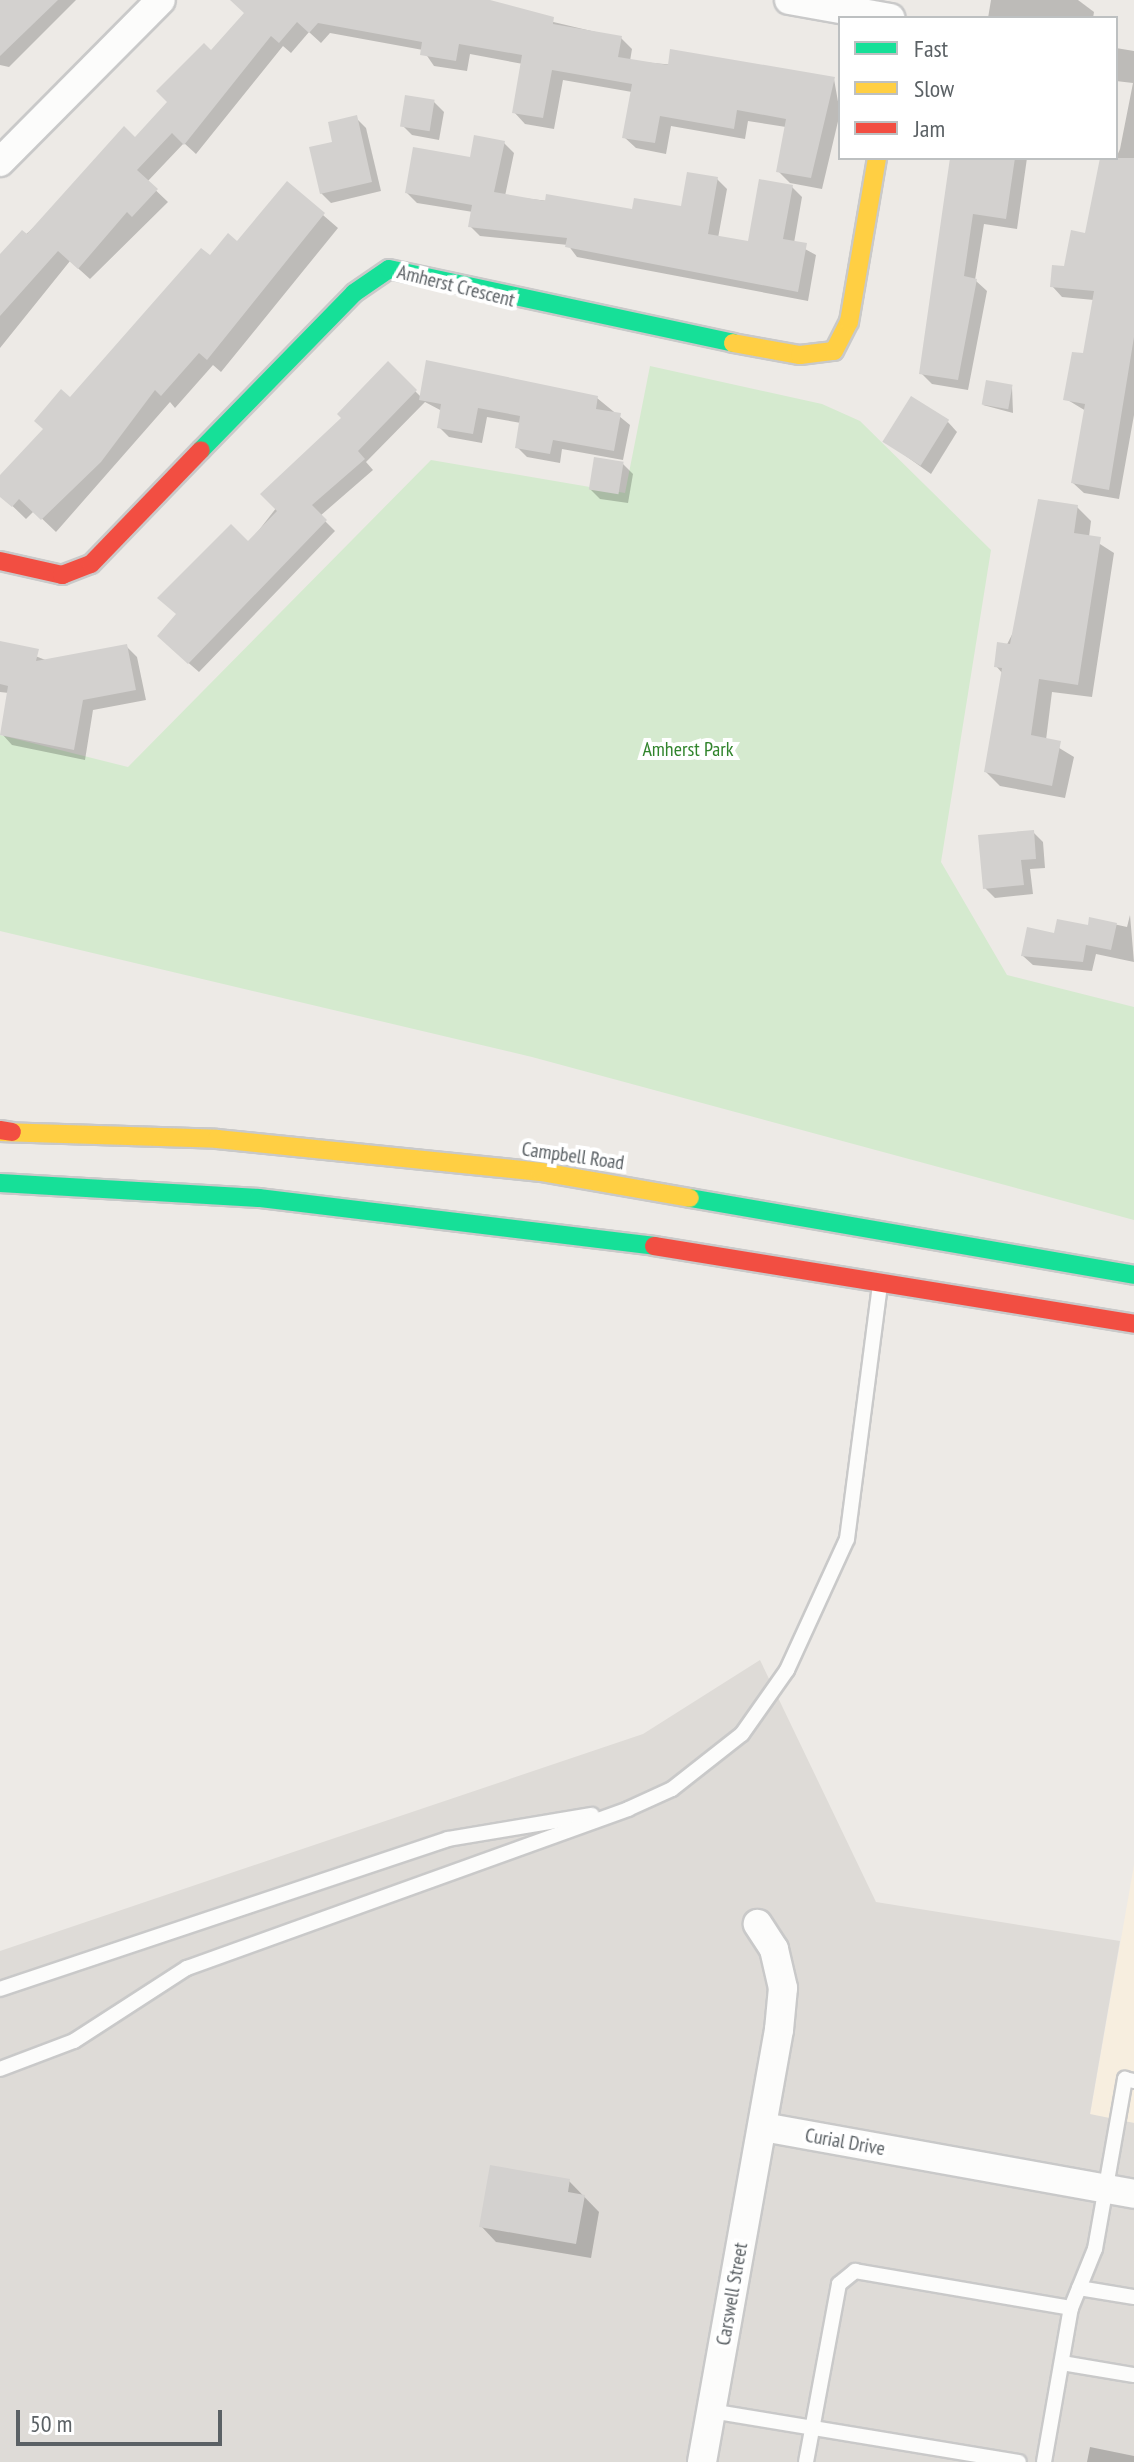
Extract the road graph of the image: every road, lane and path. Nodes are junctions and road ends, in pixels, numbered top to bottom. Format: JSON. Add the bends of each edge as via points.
{"nodes":[{"id":1,"x":161,"y":0,"type":"edge"},
{"id":2,"x":789,"y":0,"type":"edge"},
{"id":3,"x":879,"y":16,"type":"edge"},
{"id":4,"x":877,"y":160,"type":"edge"},
{"id":5,"x":0,"y":162,"type":"edge"},
{"id":6,"x":0,"y":561,"type":"edge"},
{"id":7,"x":4,"y":1131,"type":"edge"},
{"id":8,"x":0,"y":1183,"type":"edge"},
{"id":9,"x":889,"y":1232,"type":"junction"},
{"id":10,"x":1134,"y":1275,"type":"edge"},
{"id":11,"x":881,"y":1280,"type":"junction"},
{"id":12,"x":1134,"y":1324,"type":"edge"},
{"id":13,"x":628,"y":1809,"type":"junction"},
{"id":14,"x":758,"y":1924,"type":"dead end"},
{"id":15,"x":0,"y":1989,"type":"edge"},
{"id":16,"x":0,"y":2069,"type":"edge"},
{"id":17,"x":1134,"y":2081,"type":"edge"},
{"id":18,"x":763,"y":2127,"type":"junction"},
{"id":19,"x":1106,"y":2189,"type":"junction"},
{"id":20,"x":1134,"y":2194,"type":"edge"},
{"id":21,"x":1079,"y":2288,"type":"junction"},
{"id":22,"x":1134,"y":2297,"type":"edge"},
{"id":23,"x":1071,"y":2308,"type":"junction"},
{"id":24,"x":1062,"y":2363,"type":"junction"},
{"id":25,"x":1134,"y":2375,"type":"edge"},
{"id":26,"x":711,"y":2411,"type":"junction"},
{"id":27,"x":812,"y":2428,"type":"junction"},
{"id":28,"x":702,"y":2462,"type":"edge"},
{"id":29,"x":806,"y":2462,"type":"edge"},
{"id":30,"x":1019,"y":2462,"type":"edge"},
{"id":31,"x":1044,"y":2462,"type":"edge"}],
"edges":[{"from":1,"to":5,"type":"street"},
{"from":2,"to":3,"type":"street"},
{"from":4,"to":6,"type":"main road","name":"Amherst Crescent","via":[[849,322],[834,351],[800,355],[599,320],[389,269],[354,293],[91,564],[62,575]]},
{"from":7,"to":9,"type":"main road","name":"Campbell Road","via":[[217,1139],[541,1172]]},
{"from":8,"to":11,"type":"main road","via":[[434,1214]]},
{"from":9,"to":10,"type":"main road","name":"Campbell Road"},
{"from":9,"to":11,"type":"street"},
{"from":11,"to":12,"type":"main road"},
{"from":11,"to":13,"type":"lane","via":[[855,1510],[820,1607],[765,1708],[742,1734],[672,1789]]},
{"from":13,"to":15,"type":"lane","via":[[448,1839]]},
{"from":13,"to":16,"type":"lane","via":[[187,1968],[74,2041]]},
{"from":14,"to":18,"type":"street","via":[[774,1949],[783,1988]]},
{"from":17,"to":19,"type":"lane","via":[[1125,2079]]},
{"from":18,"to":19,"type":"street","name":"Curial Drive"},
{"from":18,"to":26,"type":"street","name":"Carswell Street"},
{"from":19,"to":20,"type":"street","name":"Curial Drive"},
{"from":19,"to":21,"type":"lane"},
{"from":21,"to":22,"type":"lane"},
{"from":21,"to":23,"type":"lane"},
{"from":23,"to":24,"type":"lane"},
{"from":23,"to":27,"type":"lane","via":[[855,2271],[839,2284]]},
{"from":24,"to":25,"type":"lane"},
{"from":24,"to":31,"type":"lane"},
{"from":26,"to":27,"type":"lane"},
{"from":26,"to":28,"type":"street","name":"Carswell Street"},
{"from":27,"to":29,"type":"lane"},
{"from":27,"to":30,"type":"lane"}]}
